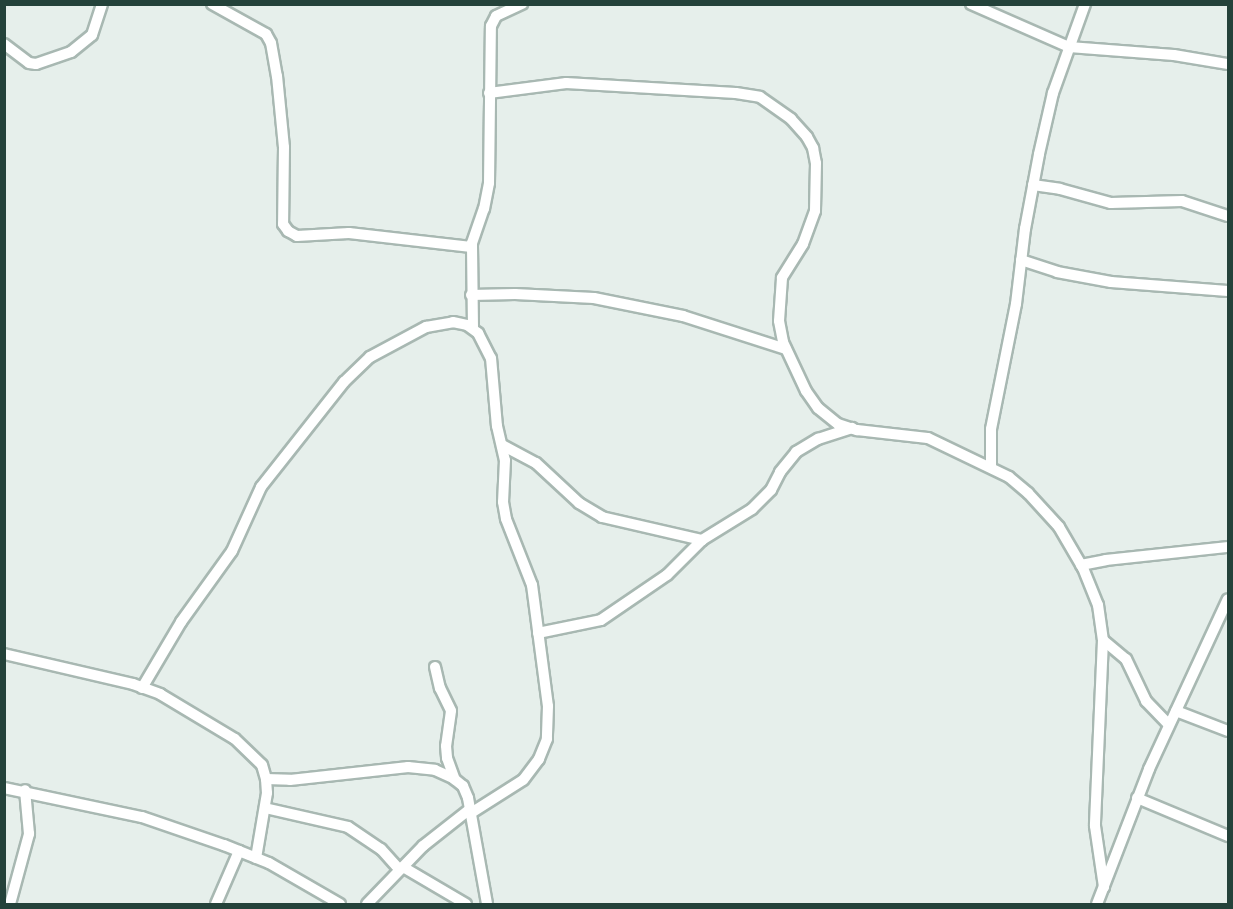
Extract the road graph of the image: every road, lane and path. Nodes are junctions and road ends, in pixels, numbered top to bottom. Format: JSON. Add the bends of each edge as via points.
{"nodes":[{"id":1,"x":102,"y":4,"type":"edge"},
{"id":2,"x":212,"y":4,"type":"edge"},
{"id":3,"x":522,"y":4,"type":"edge"},
{"id":4,"x":971,"y":4,"type":"edge"},
{"id":5,"x":1085,"y":4,"type":"edge"},
{"id":6,"x":4,"y":44,"type":"edge"},
{"id":7,"x":1070,"y":47,"type":"junction"},
{"id":8,"x":1228,"y":64,"type":"edge"},
{"id":9,"x":489,"y":93,"type":"junction"},
{"id":10,"x":1033,"y":185,"type":"junction"},
{"id":11,"x":1228,"y":216,"type":"edge"},
{"id":12,"x":471,"y":247,"type":"junction"},
{"id":13,"x":1021,"y":260,"type":"junction"},
{"id":14,"x":1228,"y":291,"type":"edge"},
{"id":15,"x":471,"y":295,"type":"junction"},
{"id":16,"x":473,"y":328,"type":"junction"},
{"id":17,"x":786,"y":350,"type":"junction"},
{"id":18,"x":852,"y":428,"type":"junction"},
{"id":19,"x":502,"y":446,"type":"junction"},
{"id":20,"x":991,"y":467,"type":"junction"},
{"id":21,"x":702,"y":540,"type":"junction"},
{"id":22,"x":1228,"y":547,"type":"edge"},
{"id":23,"x":1082,"y":565,"type":"junction"},
{"id":24,"x":1228,"y":598,"type":"edge"},
{"id":25,"x":538,"y":633,"type":"junction"},
{"id":26,"x":1103,"y":640,"type":"junction"},
{"id":27,"x":4,"y":654,"type":"edge"},
{"id":28,"x":435,"y":667,"type":"dead end"},
{"id":29,"x":142,"y":688,"type":"junction"},
{"id":30,"x":1176,"y":711,"type":"junction"},
{"id":31,"x":1169,"y":725,"type":"junction"},
{"id":32,"x":1228,"y":731,"type":"edge"},
{"id":33,"x":266,"y":779,"type":"junction"},
{"id":34,"x":455,"y":780,"type":"junction"},
{"id":35,"x":4,"y":788,"type":"edge"},
{"id":36,"x":25,"y":790,"type":"junction"},
{"id":37,"x":1137,"y":798,"type":"junction"},
{"id":38,"x":265,"y":808,"type":"junction"},
{"id":39,"x":471,"y":811,"type":"junction"},
{"id":40,"x":1228,"y":836,"type":"edge"},
{"id":41,"x":239,"y":851,"type":"junction"},
{"id":42,"x":256,"y":858,"type":"junction"},
{"id":43,"x":402,"y":869,"type":"junction"},
{"id":44,"x":1104,"y":887,"type":"junction"},
{"id":45,"x":10,"y":904,"type":"edge"},
{"id":46,"x":216,"y":904,"type":"edge"},
{"id":47,"x":340,"y":904,"type":"edge"},
{"id":48,"x":368,"y":904,"type":"edge"},
{"id":49,"x":466,"y":904,"type":"edge"},
{"id":50,"x":487,"y":904,"type":"edge"},
{"id":51,"x":1097,"y":904,"type":"edge"}],
"edges":[{"from":1,"to":6,"type":"street","via":[[92,35],[71,52],[36,64]]},
{"from":2,"to":12,"type":"street","via":[[266,34],[271,43],[284,147],[283,224],[288,231],[297,236],[349,233]]},
{"from":3,"to":9,"type":"street","via":[[496,16],[491,26]]},
{"from":4,"to":7,"type":"street"},
{"from":5,"to":7,"type":"street"},
{"from":7,"to":8,"type":"street","via":[[1174,55]]},
{"from":7,"to":10,"type":"street","via":[[1053,93]]},
{"from":9,"to":12,"type":"street","via":[[489,183]]},
{"from":9,"to":17,"type":"street","via":[[567,83],[702,90],[760,97],[791,119],[813,148],[816,182],[811,227],[782,278],[779,321]]},
{"from":10,"to":11,"type":"street","via":[[1111,203],[1182,201]]},
{"from":10,"to":13,"type":"street"},
{"from":12,"to":15,"type":"street"},
{"from":13,"to":14,"type":"street","via":[[1057,272],[1111,282]]},
{"from":13,"to":20,"type":"street","via":[[991,429]]},
{"from":15,"to":16,"type":"street"},
{"from":15,"to":17,"type":"street","via":[[594,298],[683,316]]},
{"from":16,"to":19,"type":"street","via":[[491,358]]},
{"from":16,"to":29,"type":"street","via":[[453,321],[426,327],[370,357],[344,382],[261,487],[232,551],[181,622]]},
{"from":17,"to":18,"type":"street","via":[[819,408],[838,424]]},
{"from":18,"to":20,"type":"street","via":[[928,438]]},
{"from":18,"to":21,"type":"street","via":[[818,439],[796,452],[771,490],[752,509]]},
{"from":19,"to":21,"type":"street","via":[[536,463],[579,503],[602,517]]},
{"from":19,"to":25,"type":"street","via":[[506,519],[532,585]]},
{"from":20,"to":23,"type":"street","via":[[1028,493],[1059,527]]},
{"from":21,"to":25,"type":"street","via":[[667,575],[601,620]]},
{"from":22,"to":23,"type":"street"},
{"from":23,"to":26,"type":"street","via":[[1098,605]]},
{"from":24,"to":30,"type":"street"},
{"from":25,"to":39,"type":"street","via":[[548,706],[547,739],[539,759],[523,780]]},
{"from":26,"to":31,"type":"street","via":[[1126,659],[1146,701]]},
{"from":26,"to":44,"type":"street","via":[[1095,826]]},
{"from":27,"to":29,"type":"street"},
{"from":28,"to":34,"type":"street","via":[[451,711],[446,746]]},
{"from":29,"to":33,"type":"street","via":[[160,694],[235,739],[262,765]]},
{"from":30,"to":31,"type":"street"},
{"from":30,"to":32,"type":"street"},
{"from":31,"to":37,"type":"street"},
{"from":33,"to":34,"type":"street","via":[[290,780],[408,767],[435,770]]},
{"from":33,"to":38,"type":"street"},
{"from":34,"to":39,"type":"street","via":[[463,786]]},
{"from":35,"to":36,"type":"street"},
{"from":36,"to":41,"type":"street","via":[[142,817]]},
{"from":36,"to":45,"type":"street","via":[[29,834]]},
{"from":37,"to":40,"type":"street"},
{"from":37,"to":44,"type":"street"},
{"from":38,"to":42,"type":"street"},
{"from":38,"to":43,"type":"street","via":[[348,827]]},
{"from":39,"to":43,"type":"street","via":[[423,846]]},
{"from":39,"to":50,"type":"street"},
{"from":41,"to":42,"type":"street"},
{"from":41,"to":46,"type":"street"},
{"from":42,"to":47,"type":"street"},
{"from":43,"to":48,"type":"street"},
{"from":43,"to":49,"type":"street"},
{"from":44,"to":51,"type":"street"}]}
